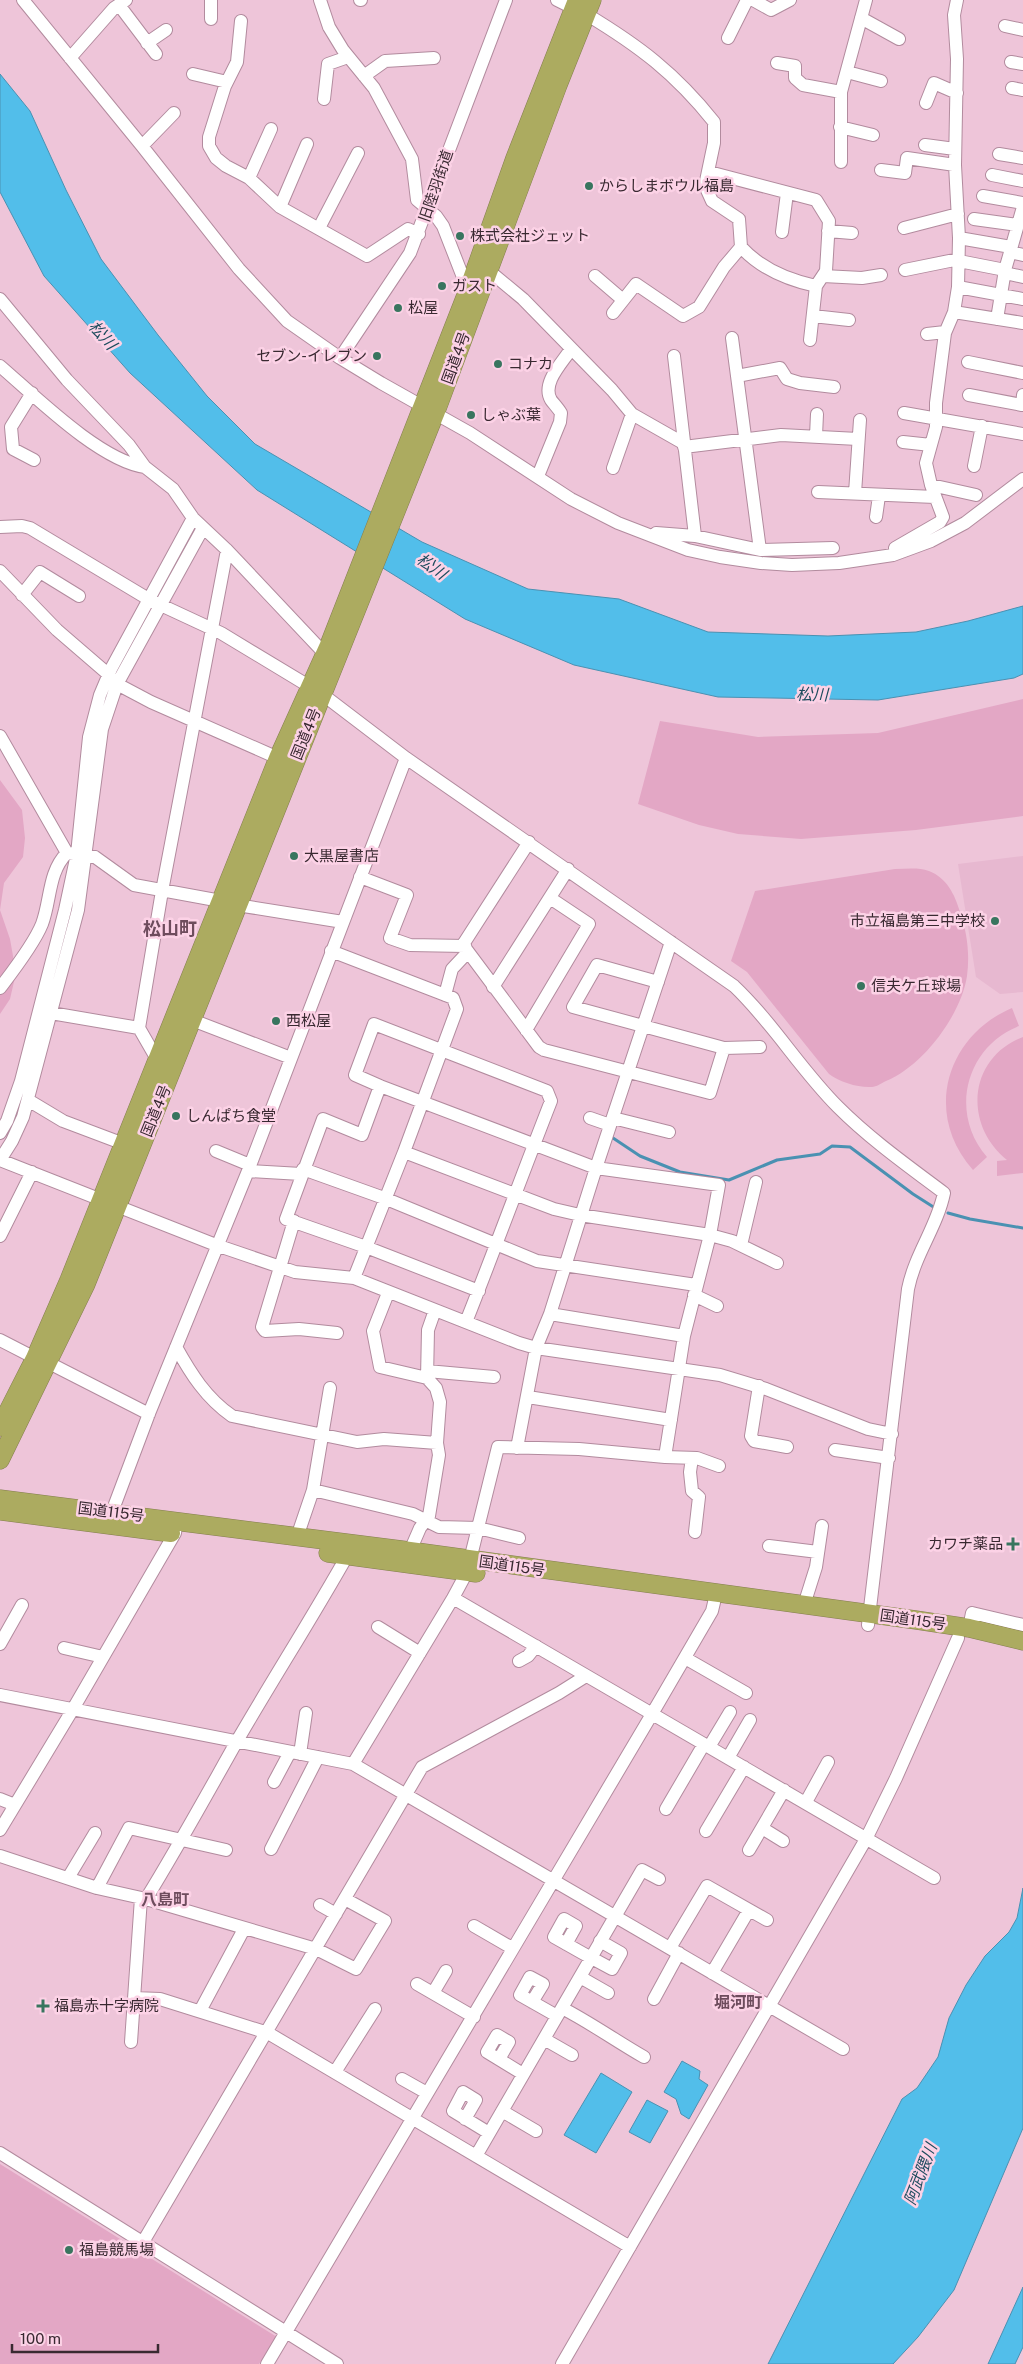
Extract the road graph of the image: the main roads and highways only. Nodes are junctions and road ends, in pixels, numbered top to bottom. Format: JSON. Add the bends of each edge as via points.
{"nodes":[{"id":1,"x":582,"y":6,"type":"edge"},
{"id":2,"x":427,"y":414,"type":"junction"},
{"id":3,"x":316,"y":691,"type":"junction"},
{"id":4,"x":229,"y":903,"type":"junction"},
{"id":5,"x":109,"y":1204,"type":"junction"},
{"id":6,"x":42,"y":1361,"type":"junction"},
{"id":7,"x":0,"y":1427,"type":"edge"},
{"id":8,"x":0,"y":1460,"type":"edge"},
{"id":9,"x":0,"y":1499,"type":"edge"},
{"id":10,"x":0,"y":1511,"type":"edge"},
{"id":11,"x":176,"y":1527,"type":"junction"},
{"id":12,"x":348,"y":1550,"type":"junction"},
{"id":13,"x":468,"y":1566,"type":"junction"},
{"id":14,"x":715,"y":1599,"type":"junction"},
{"id":15,"x":869,"y":1620,"type":"junction"},
{"id":16,"x":963,"y":1633,"type":"junction"},
{"id":17,"x":1023,"y":1641,"type":"edge"},
{"id":18,"x":1023,"y":1652,"type":"edge"}],
"edges":[{"from":1,"to":2,"type":"highway","name":"国道4号","via":[[488,270]]},
{"from":1,"to":2,"type":"highway","name":"国道4号","via":[[515,158]]},
{"from":2,"to":3,"type":"highway","name":"国道4号"},
{"from":3,"to":4,"type":"highway","name":"国道4号"},
{"from":3,"to":4,"type":"highway","name":"国道4号","via":[[278,758]]},
{"from":4,"to":5,"type":"highway","name":"国道4号","via":[[192,1020]]},
{"from":4,"to":5,"type":"highway","name":"国道4号","via":[[124,1144]]},
{"from":5,"to":6,"type":"highway","name":"国道4号"},
{"from":6,"to":7,"type":"highway","name":"国道4号"},
{"from":6,"to":8,"type":"highway","name":"国道4号"},
{"from":9,"to":11,"type":"highway","name":"国道115号","via":[[112,1512]]},
{"from":10,"to":11,"type":"highway","name":"国道115号"},
{"from":11,"to":12,"type":"highway","name":"国道115号"},
{"from":11,"to":12,"type":"highway","name":"国道115号","via":[[298,1537]]},
{"from":12,"to":13,"type":"highway","name":"国道115号"},
{"from":12,"to":13,"type":"highway","name":"国道115号","via":[[410,1551]]},
{"from":13,"to":14,"type":"highway","name":"国道115号"},
{"from":14,"to":15,"type":"highway","name":"国道115号"},
{"from":14,"to":15,"type":"highway","name":"国道115号","via":[[804,1605]]},
{"from":15,"to":16,"type":"highway","name":"国道115号"},
{"from":16,"to":17,"type":"highway","name":"国道115号"},
{"from":16,"to":18,"type":"highway","name":"国道115号"}]}
